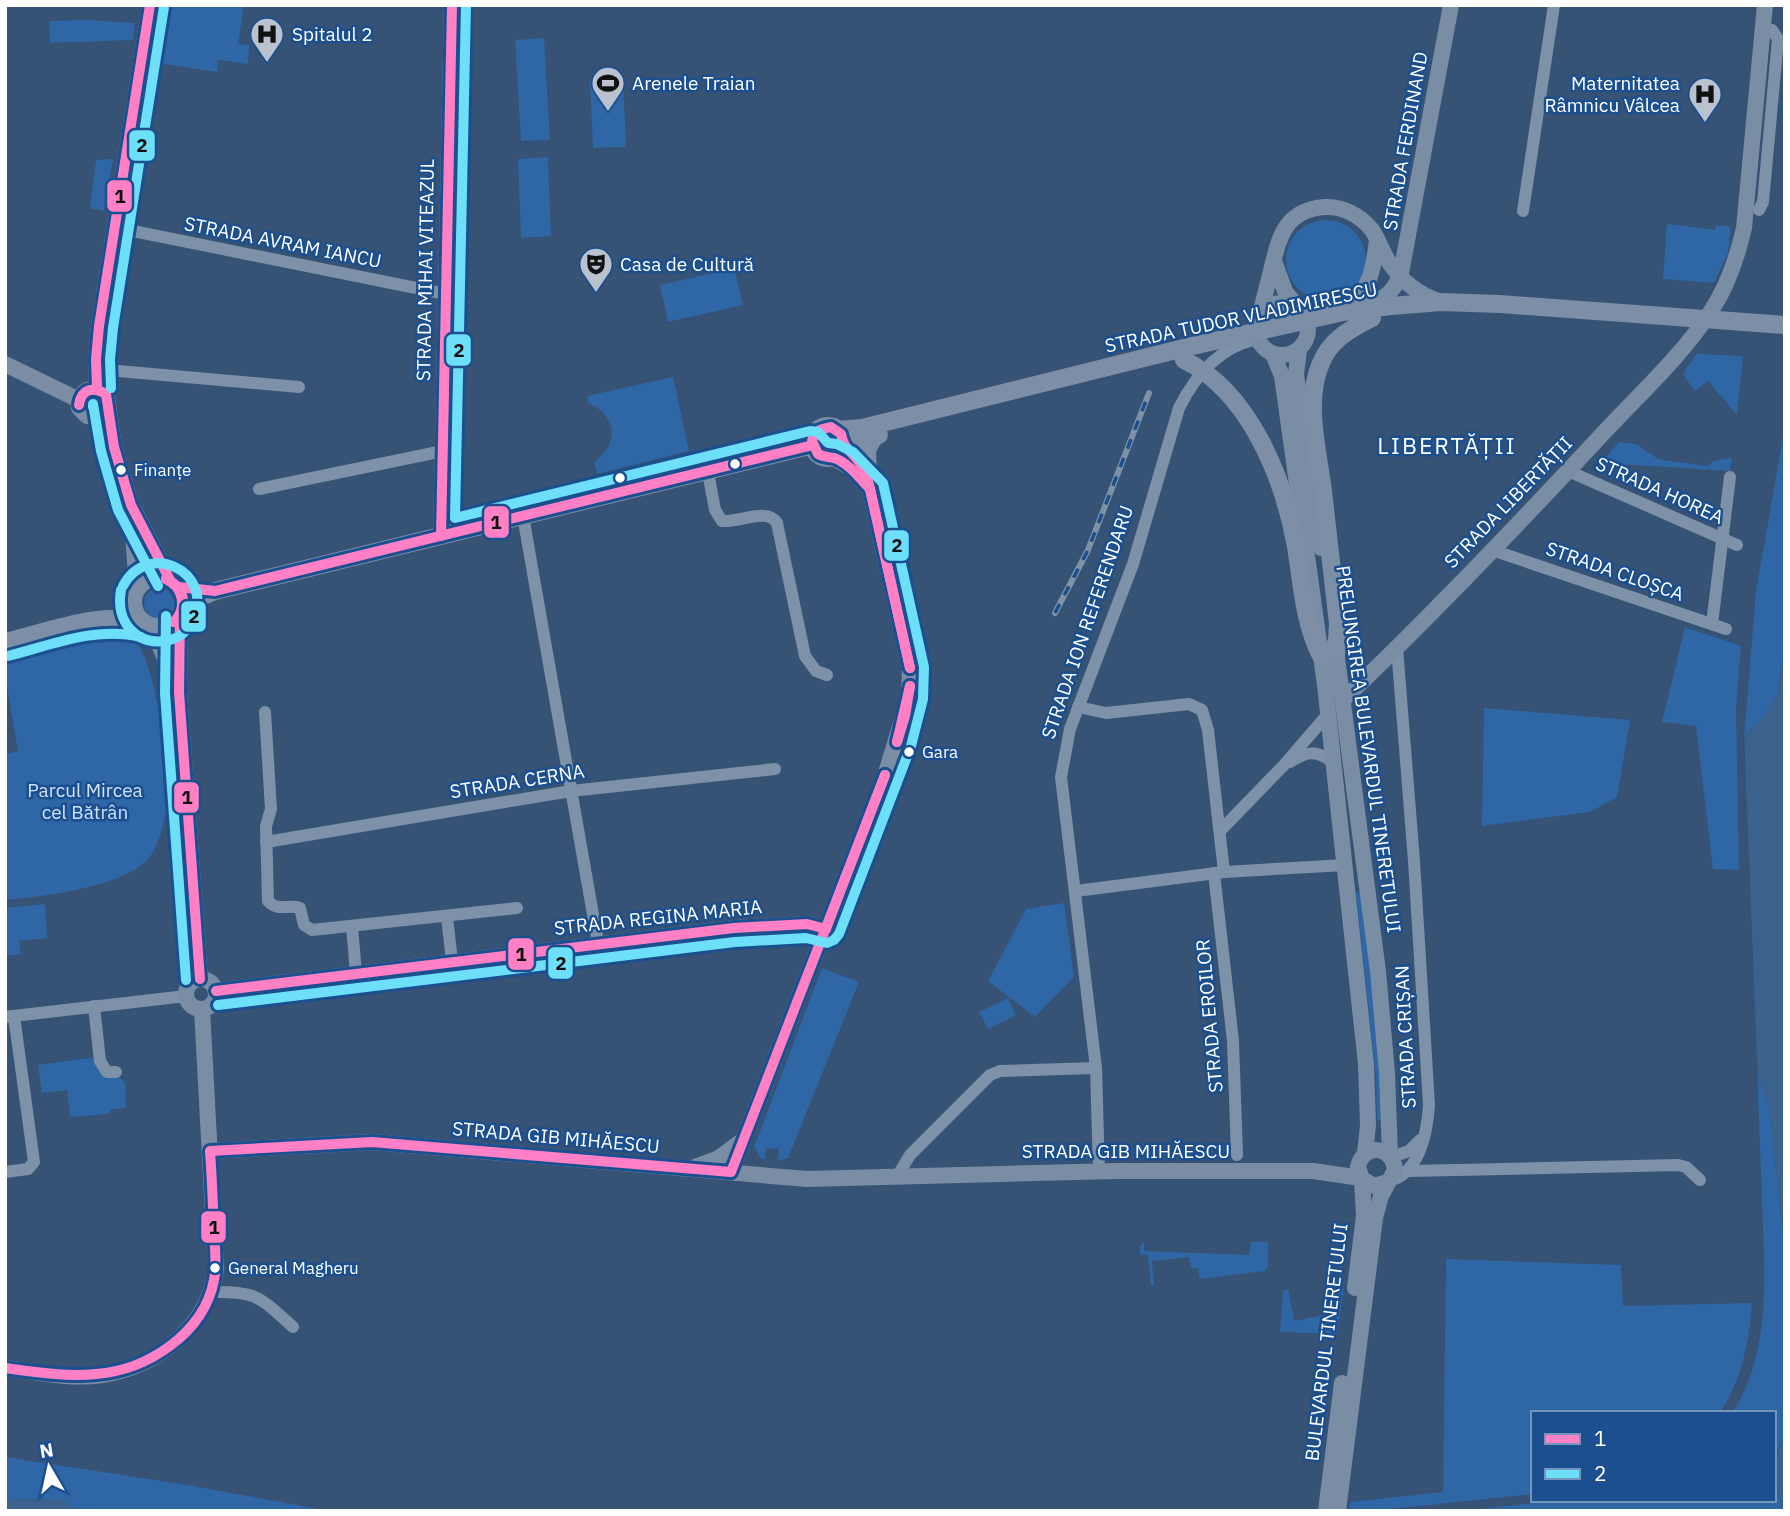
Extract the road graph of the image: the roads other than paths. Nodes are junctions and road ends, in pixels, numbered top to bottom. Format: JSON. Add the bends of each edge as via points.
{"nodes":[{"id":1,"x":150,"y":5,"type":"edge"},
{"id":2,"x":452,"y":5,"type":"edge"},
{"id":3,"x":1451,"y":5,"type":"edge"},
{"id":4,"x":1554,"y":5,"type":"edge"},
{"id":5,"x":1765,"y":5,"type":"edge"},
{"id":6,"x":1772,"y":30,"type":"dead end"},
{"id":7,"x":1759,"y":210,"type":"dead end"},
{"id":8,"x":1523,"y":211,"type":"dead end"},
{"id":9,"x":113,"y":227,"type":"junction"},
{"id":10,"x":1377,"y":239,"type":"junction"},
{"id":11,"x":1273,"y":259,"type":"junction"},
{"id":12,"x":446,"y":294,"type":"junction"},
{"id":13,"x":1441,"y":302,"type":"junction"},
{"id":14,"x":1301,"y":311,"type":"junction"},
{"id":15,"x":1341,"y":312,"type":"junction"},
{"id":16,"x":1259,"y":318,"type":"junction"},
{"id":17,"x":1372,"y":318,"type":"junction"},
{"id":18,"x":1785,"y":325,"type":"edge"},
{"id":19,"x":1785,"y":337,"type":"edge"},
{"id":20,"x":1258,"y":339,"type":"junction"},
{"id":21,"x":1303,"y":345,"type":"junction"},
{"id":22,"x":1272,"y":354,"type":"junction"},
{"id":23,"x":1184,"y":360,"type":"junction"},
{"id":24,"x":5,"y":364,"type":"edge"},
{"id":25,"x":96,"y":369,"type":"junction"},
{"id":26,"x":299,"y":387,"type":"dead end"},
{"id":27,"x":97,"y":388,"type":"junction"},
{"id":28,"x":79,"y":400,"type":"junction"},
{"id":29,"x":101,"y":413,"type":"junction"},
{"id":30,"x":934,"y":415,"type":"junction"},
{"id":31,"x":874,"y":437,"type":"junction"},
{"id":32,"x":839,"y":444,"type":"junction"},
{"id":33,"x":813,"y":445,"type":"junction"},
{"id":34,"x":443,"y":451,"type":"junction"},
{"id":35,"x":1568,"y":471,"type":"junction"},
{"id":36,"x":708,"y":472,"type":"junction"},
{"id":37,"x":1730,"y":477,"type":"dead end"},
{"id":38,"x":869,"y":485,"type":"junction"},
{"id":39,"x":259,"y":489,"type":"dead end"},
{"id":40,"x":131,"y":505,"type":"junction"},
{"id":41,"x":523,"y":516,"type":"junction"},
{"id":42,"x":441,"y":536,"type":"junction"},
{"id":43,"x":1724,"y":540,"type":"junction"},
{"id":44,"x":1737,"y":545,"type":"dead end"},
{"id":45,"x":1492,"y":550,"type":"junction"},
{"id":46,"x":175,"y":584,"type":"junction"},
{"id":47,"x":215,"y":591,"type":"junction"},
{"id":48,"x":135,"y":594,"type":"junction"},
{"id":49,"x":182,"y":613,"type":"junction"},
{"id":50,"x":101,"y":619,"type":"junction"},
{"id":51,"x":1712,"y":624,"type":"junction"},
{"id":52,"x":148,"y":625,"type":"junction"},
{"id":53,"x":1726,"y":629,"type":"dead end"},
{"id":54,"x":5,"y":642,"type":"edge"},
{"id":55,"x":1397,"y":648,"type":"junction"},
{"id":56,"x":1332,"y":660,"type":"junction"},
{"id":57,"x":827,"y":675,"type":"dead end"},
{"id":58,"x":1360,"y":684,"type":"junction"},
{"id":59,"x":179,"y":692,"type":"junction"},
{"id":60,"x":1343,"y":700,"type":"junction"},
{"id":61,"x":1078,"y":707,"type":"junction"},
{"id":62,"x":265,"y":712,"type":"dead end"},
{"id":63,"x":1328,"y":715,"type":"junction"},
{"id":64,"x":1333,"y":762,"type":"junction"},
{"id":65,"x":1284,"y":765,"type":"junction"},
{"id":66,"x":775,"y":769,"type":"dead end"},
{"id":67,"x":571,"y":791,"type":"junction"},
{"id":68,"x":1220,"y":831,"type":"junction"},
{"id":69,"x":266,"y":842,"type":"junction"},
{"id":70,"x":1345,"y":865,"type":"junction"},
{"id":71,"x":1219,"y":873,"type":"junction"},
{"id":72,"x":1076,"y":891,"type":"junction"},
{"id":73,"x":517,"y":908,"type":"dead end"},
{"id":74,"x":447,"y":917,"type":"junction"},
{"id":75,"x":352,"y":927,"type":"junction"},
{"id":76,"x":826,"y":929,"type":"junction"},
{"id":77,"x":598,"y":943,"type":"junction"},
{"id":78,"x":452,"y":961,"type":"junction"},
{"id":79,"x":356,"y":973,"type":"junction"},
{"id":80,"x":200,"y":979,"type":"junction"},
{"id":81,"x":216,"y":991,"type":"junction"},
{"id":82,"x":186,"y":996,"type":"junction"},
{"id":83,"x":94,"y":1006,"type":"junction"},
{"id":84,"x":202,"y":1009,"type":"junction"},
{"id":85,"x":10,"y":1016,"type":"edge"},
{"id":86,"x":1096,"y":1068,"type":"junction"},
{"id":87,"x":116,"y":1072,"type":"dead end"},
{"id":88,"x":1424,"y":1130,"type":"junction"},
{"id":89,"x":741,"y":1142,"type":"junction"},
{"id":90,"x":210,"y":1151,"type":"junction"},
{"id":91,"x":1237,"y":1155,"type":"dead end"},
{"id":92,"x":1363,"y":1155,"type":"junction"},
{"id":93,"x":1391,"y":1156,"type":"junction"},
{"id":94,"x":687,"y":1169,"type":"junction"},
{"id":95,"x":1099,"y":1171,"type":"junction"},
{"id":96,"x":1313,"y":1171,"type":"junction"},
{"id":97,"x":1409,"y":1171,"type":"junction"},
{"id":98,"x":5,"y":1172,"type":"edge"},
{"id":99,"x":731,"y":1172,"type":"junction"},
{"id":100,"x":762,"y":1175,"type":"junction"},
{"id":101,"x":898,"y":1175,"type":"junction"},
{"id":102,"x":1362,"y":1179,"type":"junction"},
{"id":103,"x":1700,"y":1180,"type":"dead end"},
{"id":104,"x":1389,"y":1182,"type":"junction"},
{"id":105,"x":211,"y":1292,"type":"junction"},
{"id":106,"x":293,"y":1327,"type":"dead end"},
{"id":107,"x":5,"y":1368,"type":"edge"},
{"id":108,"x":1326,"y":1511,"type":"edge"},
{"id":109,"x":1338,"y":1511,"type":"edge"}],
"edges":[{"from":1,"to":9,"type":"main road"},
{"from":2,"to":12,"type":"main road","name":"STRADA MIHAI VITEAZUL"},
{"from":3,"to":15,"type":"main road","name":"STRADA FERDINAND","via":[[1397,285],[1384,298]]},
{"from":4,"to":8,"type":"street"},
{"from":5,"to":35,"type":"main road","name":"STRADA LIBERTĂȚII","via":[[1744,228],[1729,278],[1699,328]]},
{"from":6,"to":7,"type":"street","via":[[1778,39]]},
{"from":9,"to":12,"type":"street","name":"STRADA AVRAM IANCU"},
{"from":9,"to":25,"type":"main road"},
{"from":10,"to":11,"type":"main road","via":[[1349,211],[1329,207],[1301,213],[1289,222]]},
{"from":10,"to":13,"type":"main road","via":[[1393,269],[1409,286]]},
{"from":10,"to":15,"type":"main road","via":[[1370,279],[1359,298]]},
{"from":11,"to":14,"type":"main road","via":[[1285,291]]},
{"from":11,"to":16,"type":"main road"},
{"from":12,"to":34,"type":"main road","name":"STRADA MIHAI VITEAZUL"},
{"from":13,"to":15,"type":"main road","name":"STRADA TUDOR VLADIMIRESCU"},
{"from":13,"to":18,"type":"main road","name":"STRADA TUDOR VLADIMIRESCU"},
{"from":14,"to":15,"type":"main road","via":[[1316,315]]},
{"from":14,"to":16,"type":"main road","via":[[1276,304]]},
{"from":14,"to":21,"type":"main road","name":"PRELUNGIREA BULEVARDUL TINERETULUI","via":[[1308,323]]},
{"from":15,"to":21,"type":"main road","via":[[1320,325]]},
{"from":15,"to":30,"type":"main road","name":"STRADA TUDOR VLADIMIRESCU","via":[[1188,347]]},
{"from":16,"to":20,"type":"main road"},
{"from":17,"to":19,"type":"main road","name":"STRADA TUDOR VLADIMIRESCU","via":[[1442,312],[1499,314]]},
{"from":17,"to":23,"type":"main road","name":"STRADA TUDOR VLADIMIRESCU"},
{"from":17,"to":56,"type":"main road","via":[[1333,342],[1314,385],[1338,624]]},
{"from":20,"to":22,"type":"main road","name":"PRELUNGIREA BULEVARDUL TINERETULUI"},
{"from":20,"to":61,"type":"street","name":"STRADA ION REFERENDARU","via":[[1218,356],[1190,387],[1179,408],[1133,564]]},
{"from":21,"to":22,"type":"main road","via":[[1287,355]]},
{"from":21,"to":56,"type":"main road","name":"PRELUNGIREA BULEVARDUL TINERETULUI","via":[[1296,374]]},
{"from":22,"to":56,"type":"main road","name":"PRELUNGIREA BULEVARDUL TINERETULUI","via":[[1282,376]]},
{"from":23,"to":30,"type":"main road","name":"STRADA TUDOR VLADIMIRESCU"},
{"from":23,"to":56,"type":"main road","via":[[1201,368],[1231,398],[1260,441],[1292,525],[1311,637]]},
{"from":24,"to":28,"type":"main road"},
{"from":25,"to":26,"type":"street"},
{"from":25,"to":27,"type":"main road"},
{"from":27,"to":28,"type":"main road","via":[[85,391]]},
{"from":27,"to":29,"type":"main road","via":[[107,398]]},
{"from":28,"to":29,"type":"main road","via":[[83,414]]},
{"from":29,"to":40,"type":"main road"},
{"from":30,"to":31,"type":"main road","name":"STRADA TUDOR VLADIMIRESCU"},
{"from":30,"to":32,"type":"main road","name":"STRADA TUDOR VLADIMIRESCU","via":[[862,428]]},
{"from":31,"to":32,"type":"main road","name":"STRADA TUDOR VLADIMIRESCU"},
{"from":31,"to":38,"type":"main road","via":[[867,450]]},
{"from":32,"to":33,"type":"main road","via":[[827,458]]},
{"from":32,"to":33,"type":"main road","name":"STRADA TUDOR VLADIMIRESCU","via":[[831,427],[814,434]]},
{"from":32,"to":38,"type":"main road","via":[[851,468]]},
{"from":33,"to":36,"type":"main road","name":"STRADA TUDOR VLADIMIRESCU"},
{"from":34,"to":39,"type":"street"},
{"from":34,"to":42,"type":"main road","name":"STRADA MIHAI VITEAZUL"},
{"from":35,"to":43,"type":"street","name":"STRADA HOREA"},
{"from":35,"to":45,"type":"main road","name":"STRADA LIBERTĂȚII"},
{"from":36,"to":41,"type":"main road","name":"STRADA TUDOR VLADIMIRESCU"},
{"from":36,"to":57,"type":"street","via":[[715,510],[722,521],[767,515],[777,523],[805,656],[816,671]]},
{"from":37,"to":43,"type":"street"},
{"from":38,"to":76,"type":"main road","via":[[911,684],[890,763]]},
{"from":40,"to":46,"type":"main road"},
{"from":40,"to":48,"type":"main road"},
{"from":41,"to":42,"type":"main road","name":"STRADA TUDOR VLADIMIRESCU"},
{"from":41,"to":67,"type":"street"},
{"from":42,"to":47,"type":"main road","name":"STRADA TUDOR VLADIMIRESCU"},
{"from":43,"to":44,"type":"street","name":"STRADA HOREA"},
{"from":43,"to":51,"type":"street"},
{"from":45,"to":51,"type":"street","name":"STRADA CLOȘCA"},
{"from":45,"to":55,"type":"main road","name":"STRADA LIBERTĂȚII"},
{"from":46,"to":47,"type":"main road","name":"STRADA TUDOR VLADIMIRESCU"},
{"from":46,"to":48,"type":"main road","via":[[163,578],[149,579]]},
{"from":46,"to":49,"type":"main road","via":[[184,602]]},
{"from":47,"to":49,"type":"main road","name":"STRADA TUDOR VLADIMIRESCU","via":[[196,599]]},
{"from":48,"to":50,"type":"main road"},
{"from":48,"to":52,"type":"main road","via":[[135,613]]},
{"from":49,"to":52,"type":"main road","via":[[167,626]]},
{"from":49,"to":59,"type":"main road"},
{"from":50,"to":52,"type":"main road","via":[[123,618]]},
{"from":50,"to":54,"type":"main road"},
{"from":51,"to":53,"type":"street","name":"STRADA CLOȘCA"},
{"from":52,"to":59,"type":"main road"},
{"from":55,"to":58,"type":"main road","name":"STRADA LIBERTĂȚII"},
{"from":55,"to":88,"type":"street","name":"STRADA CRIȘAN","via":[[1428,1092]]},
{"from":56,"to":58,"type":"main road","via":[[1347,680]]},
{"from":56,"to":60,"type":"main road","name":"PRELUNGIREA BULEVARDUL TINERETULUI"},
{"from":56,"to":63,"type":"main road","name":"PRELUNGIREA BULEVARDUL TINERETULUI"},
{"from":58,"to":60,"type":"main road","name":"STRADA LIBERTĂȚII"},
{"from":59,"to":80,"type":"main road"},
{"from":60,"to":93,"type":"main road","name":"PRELUNGIREA BULEVARDUL TINERETULUI","via":[[1378,971]]},
{"from":61,"to":68,"type":"street","via":[[1106,713],[1189,704],[1202,710]]},
{"from":61,"to":72,"type":"street","name":"STRADA ION REFERENDARU","via":[[1061,777]]},
{"from":62,"to":69,"type":"street","via":[[271,809]]},
{"from":63,"to":64,"type":"main road","name":"PRELUNGIREA BULEVARDUL TINERETULUI"},
{"from":63,"to":65,"type":"street"},
{"from":64,"to":65,"type":"street","via":[[1311,752]]},
{"from":64,"to":70,"type":"main road","name":"PRELUNGIREA BULEVARDUL TINERETULUI"},
{"from":65,"to":68,"type":"street"},
{"from":66,"to":67,"type":"street","name":"STRADA CERNA"},
{"from":67,"to":69,"type":"street","name":"STRADA CERNA"},
{"from":67,"to":77,"type":"street"},
{"from":68,"to":71,"type":"street"},
{"from":69,"to":75,"type":"street","via":[[268,901],[272,906],[300,908],[306,929]]},
{"from":70,"to":71,"type":"street"},
{"from":70,"to":92,"type":"main road","name":"PRELUNGIREA BULEVARDUL TINERETULUI","via":[[1367,1086]]},
{"from":71,"to":72,"type":"street"},
{"from":71,"to":91,"type":"street","name":"STRADA EROILOR"},
{"from":72,"to":86,"type":"street","name":"STRADA ION REFERENDARU"},
{"from":73,"to":74,"type":"street"},
{"from":74,"to":75,"type":"street"},
{"from":74,"to":78,"type":"street"},
{"from":75,"to":79,"type":"street"},
{"from":76,"to":77,"type":"main road","name":"STRADA REGINA MARIA","via":[[807,924],[734,928]]},
{"from":76,"to":89,"type":"main road"},
{"from":77,"to":78,"type":"main road","name":"STRADA REGINA MARIA"},
{"from":78,"to":79,"type":"main road","name":"STRADA REGINA MARIA"},
{"from":79,"to":81,"type":"main road","name":"STRADA REGINA MARIA"},
{"from":80,"to":81,"type":"main road"},
{"from":80,"to":82,"type":"main road","via":[[188,986]]},
{"from":81,"to":84,"type":"main road","via":[[213,1004]]},
{"from":82,"to":83,"type":"street"},
{"from":82,"to":84,"type":"main road","via":[[192,1007]]},
{"from":83,"to":85,"type":"street"},
{"from":83,"to":87,"type":"street","via":[[100,1061],[107,1072]]},
{"from":84,"to":90,"type":"main road"},
{"from":85,"to":98,"type":"street","via":[[34,1162],[28,1169]]},
{"from":86,"to":95,"type":"street","name":"STRADA ION REFERENDARU"},
{"from":86,"to":101,"type":"street","via":[[990,1075],[910,1155]]},
{"from":88,"to":93,"type":"street","name":"STRADA CRIȘAN","via":[[1414,1147]]},
{"from":88,"to":97,"type":"street","name":"STRADA CRIȘAN"},
{"from":89,"to":94,"type":"main road","via":[[719,1158]]},
{"from":89,"to":99,"type":"main road"},
{"from":89,"to":100,"type":"main road","via":[[748,1163]]},
{"from":90,"to":94,"type":"main road","name":"STRADA GIB MIHĂESCU","via":[[372,1142]]},
{"from":90,"to":105,"type":"main road","via":[[216,1268]]},
{"from":92,"to":93,"type":"main road","via":[[1378,1149]]},
{"from":92,"to":96,"type":"main road","name":"STRADA GIB MIHĂESCU"},
{"from":92,"to":102,"type":"main road","name":"BULEVARDUL TINERETULUI","via":[[1358,1167]]},
{"from":93,"to":104,"type":"main road","name":"BULEVARDUL TINERETULUI","via":[[1395,1170]]},
{"from":94,"to":99,"type":"main road","name":"STRADA GIB MIHĂESCU"},
{"from":95,"to":96,"type":"main road","name":"STRADA GIB MIHĂESCU"},
{"from":95,"to":101,"type":"main road","name":"STRADA GIB MIHĂESCU"},
{"from":96,"to":102,"type":"main road","name":"STRADA GIB MIHĂESCU"},
{"from":97,"to":103,"type":"street","via":[[1678,1165]]},
{"from":97,"to":104,"type":"street"},
{"from":99,"to":100,"type":"main road","name":"STRADA GIB MIHĂESCU"},
{"from":100,"to":101,"type":"main road","name":"STRADA GIB MIHĂESCU","via":[[807,1179]]},
{"from":102,"to":104,"type":"main road","via":[[1374,1186]]},
{"from":102,"to":108,"type":"main road","name":"BULEVARDUL TINERETULUI","via":[[1363,1227]]},
{"from":104,"to":109,"type":"main road","name":"BULEVARDUL TINERETULUI","via":[[1375,1219]]},
{"from":105,"to":106,"type":"street","via":[[259,1297]]},
{"from":105,"to":107,"type":"main road","via":[[184,1334],[146,1362],[123,1371],[71,1376]]}]}
